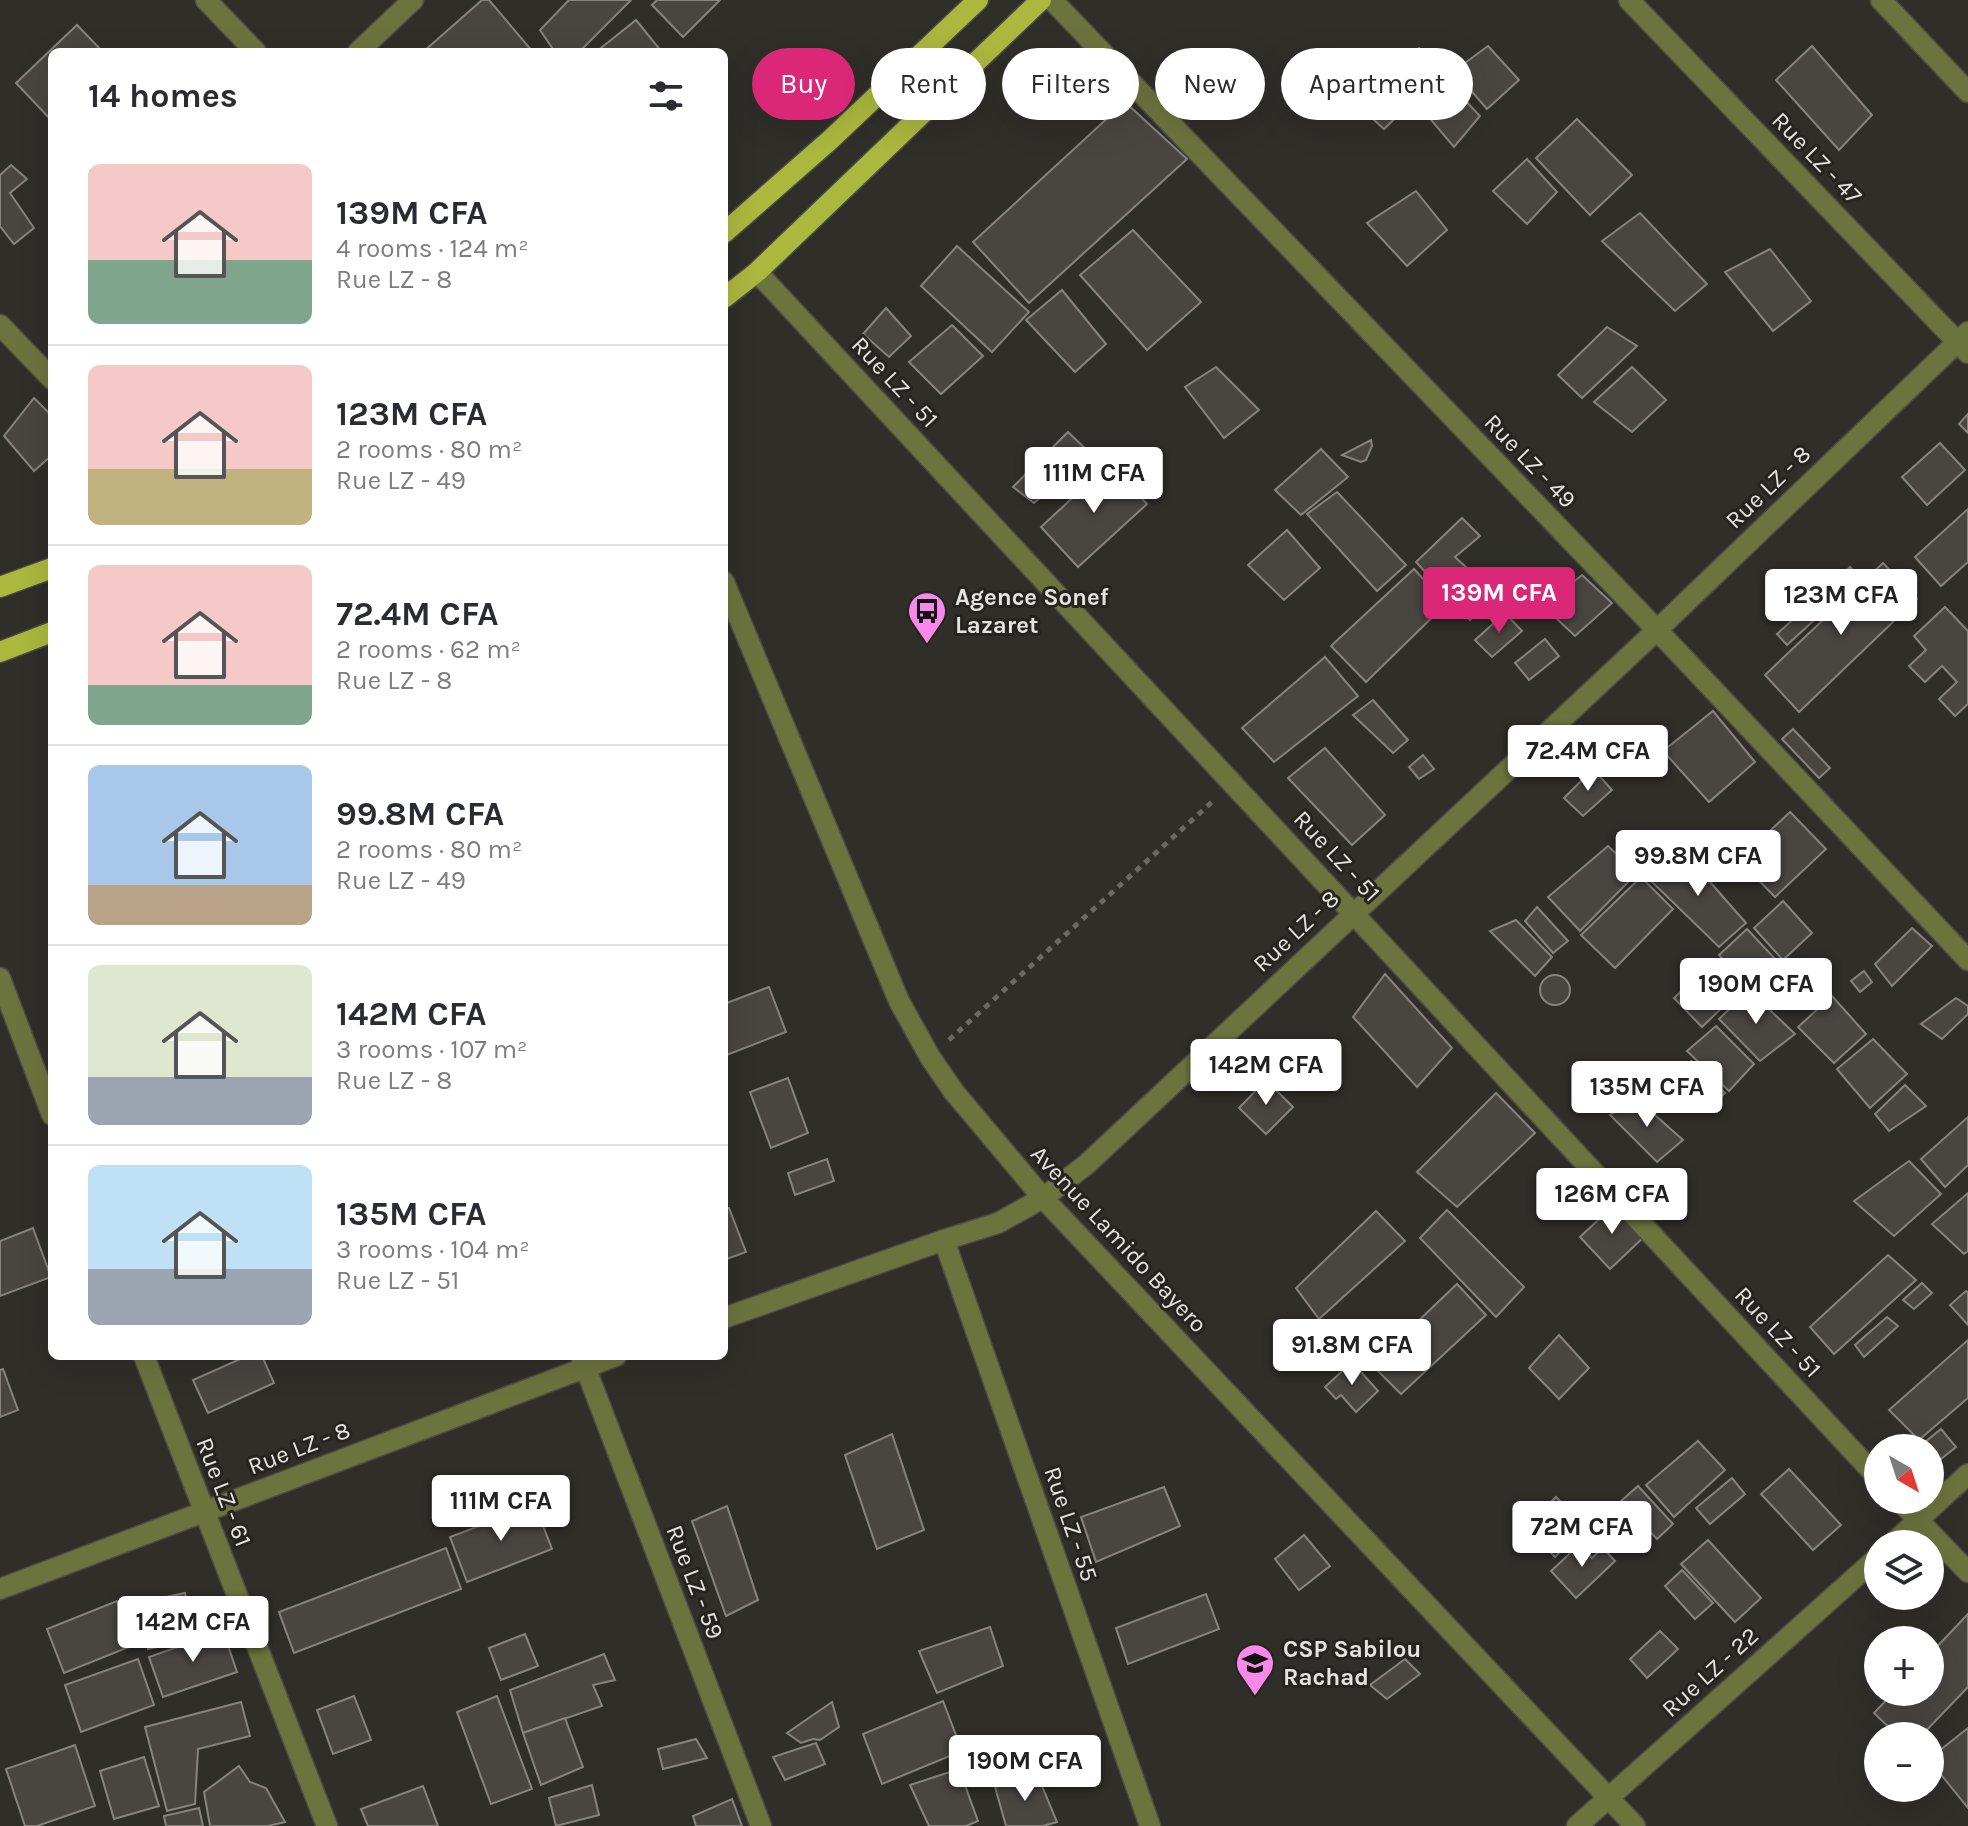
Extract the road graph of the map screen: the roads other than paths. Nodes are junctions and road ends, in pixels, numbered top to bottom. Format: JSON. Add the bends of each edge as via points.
{"nodes":[{"id":1,"x":206,"y":0,"type":"edge"},
{"id":2,"x":413,"y":0,"type":"edge"},
{"id":3,"x":978,"y":0,"type":"edge"},
{"id":4,"x":1041,"y":0,"type":"edge"},
{"id":5,"x":1052,"y":0,"type":"edge"},
{"id":6,"x":1629,"y":0,"type":"edge"},
{"id":7,"x":1881,"y":0,"type":"edge"},
{"id":8,"x":252,"y":48,"type":"edge"},
{"id":9,"x":362,"y":48,"type":"edge"},
{"id":10,"x":1968,"y":92,"type":"edge"},
{"id":11,"x":728,"y":229,"type":"edge"},
{"id":12,"x":757,"y":272,"type":"junction"},
{"id":13,"x":728,"y":295,"type":"edge"},
{"id":14,"x":0,"y":325,"type":"edge"},
{"id":15,"x":1964,"y":342,"type":"edge"},
{"id":16,"x":48,"y":375,"type":"edge"},
{"id":17,"x":48,"y":569,"type":"edge"},
{"id":18,"x":0,"y":587,"type":"edge"},
{"id":19,"x":728,"y":592,"type":"edge"},
{"id":20,"x":1657,"y":630,"type":"junction"},
{"id":21,"x":48,"y":634,"type":"edge"},
{"id":22,"x":0,"y":652,"type":"edge"},
{"id":23,"x":1354,"y":912,"type":"junction"},
{"id":24,"x":1968,"y":960,"type":"edge"},
{"id":25,"x":0,"y":978,"type":"edge"},
{"id":26,"x":48,"y":1104,"type":"edge"},
{"id":27,"x":1043,"y":1198,"type":"junction"},
{"id":28,"x":944,"y":1240,"type":"junction"},
{"id":29,"x":728,"y":1317,"type":"edge"},
{"id":30,"x":146,"y":1360,"type":"edge"},
{"id":31,"x":583,"y":1362,"type":"edge"},
{"id":32,"x":1864,"y":1463,"type":"edge"},
{"id":33,"x":1968,"y":1474,"type":"edge"},
{"id":34,"x":204,"y":1512,"type":"junction"},
{"id":35,"x":1912,"y":1514,"type":"edge"},
{"id":36,"x":1918,"y":1521,"type":"junction"},
{"id":37,"x":1908,"y":1530,"type":"edge"},
{"id":38,"x":1864,"y":1569,"type":"edge"},
{"id":39,"x":1968,"y":1572,"type":"edge"},
{"id":40,"x":0,"y":1589,"type":"edge"},
{"id":41,"x":1608,"y":1798,"type":"junction"},
{"id":42,"x":327,"y":1826,"type":"edge"},
{"id":43,"x":761,"y":1826,"type":"edge"},
{"id":44,"x":1150,"y":1826,"type":"edge"},
{"id":45,"x":1577,"y":1826,"type":"edge"},
{"id":46,"x":1635,"y":1826,"type":"edge"}],
"edges":[{"from":1,"to":8,"type":"street"},
{"from":2,"to":9,"type":"street"},
{"from":3,"to":11,"type":"main road"},
{"from":4,"to":12,"type":"main road"},
{"from":5,"to":20,"type":"street","name":"Rue LZ - 49"},
{"from":6,"to":15,"type":"street","name":"Rue LZ - 47"},
{"from":7,"to":10,"type":"street"},
{"from":12,"to":13,"type":"main road"},
{"from":12,"to":23,"type":"street","name":"Rue LZ - 51"},
{"from":14,"to":16,"type":"street"},
{"from":15,"to":20,"type":"street","name":"Rue LZ - 8"},
{"from":17,"to":18,"type":"main road"},
{"from":19,"to":27,"type":"street","name":"Avenue Lamido Bayero","via":[[899,1001],[954,1092]]},
{"from":20,"to":23,"type":"street","name":"Rue LZ - 8"},
{"from":20,"to":24,"type":"street","name":"Rue LZ - 49"},
{"from":21,"to":22,"type":"main road"},
{"from":23,"to":27,"type":"street","name":"Rue LZ - 8","via":[[1087,1164]]},
{"from":23,"to":32,"type":"street","name":"Rue LZ - 51"},
{"from":25,"to":26,"type":"street"},
{"from":27,"to":28,"type":"street","name":"Rue LZ - 8","via":[[998,1223]]},
{"from":27,"to":41,"type":"street","name":"Avenue Lamido Bayero"},
{"from":28,"to":29,"type":"street","name":"Rue LZ - 8"},
{"from":28,"to":44,"type":"street","name":"Rue LZ - 55"},
{"from":30,"to":34,"type":"street","name":"Rue LZ - 61"},
{"from":31,"to":34,"type":"street","name":"Rue LZ - 8"},
{"from":31,"to":43,"type":"street","name":"Rue LZ - 59"},
{"from":33,"to":36,"type":"street"},
{"from":34,"to":40,"type":"street","name":"Rue LZ - 8"},
{"from":34,"to":42,"type":"street","name":"Rue LZ - 61"},
{"from":35,"to":36,"type":"street"},
{"from":36,"to":37,"type":"street"},
{"from":36,"to":39,"type":"street"},
{"from":38,"to":41,"type":"street","name":"Rue LZ - 22"},
{"from":41,"to":45,"type":"street","name":"Rue LZ - 22"},
{"from":41,"to":46,"type":"street","name":"Avenue Lamido Bayero"}]}
